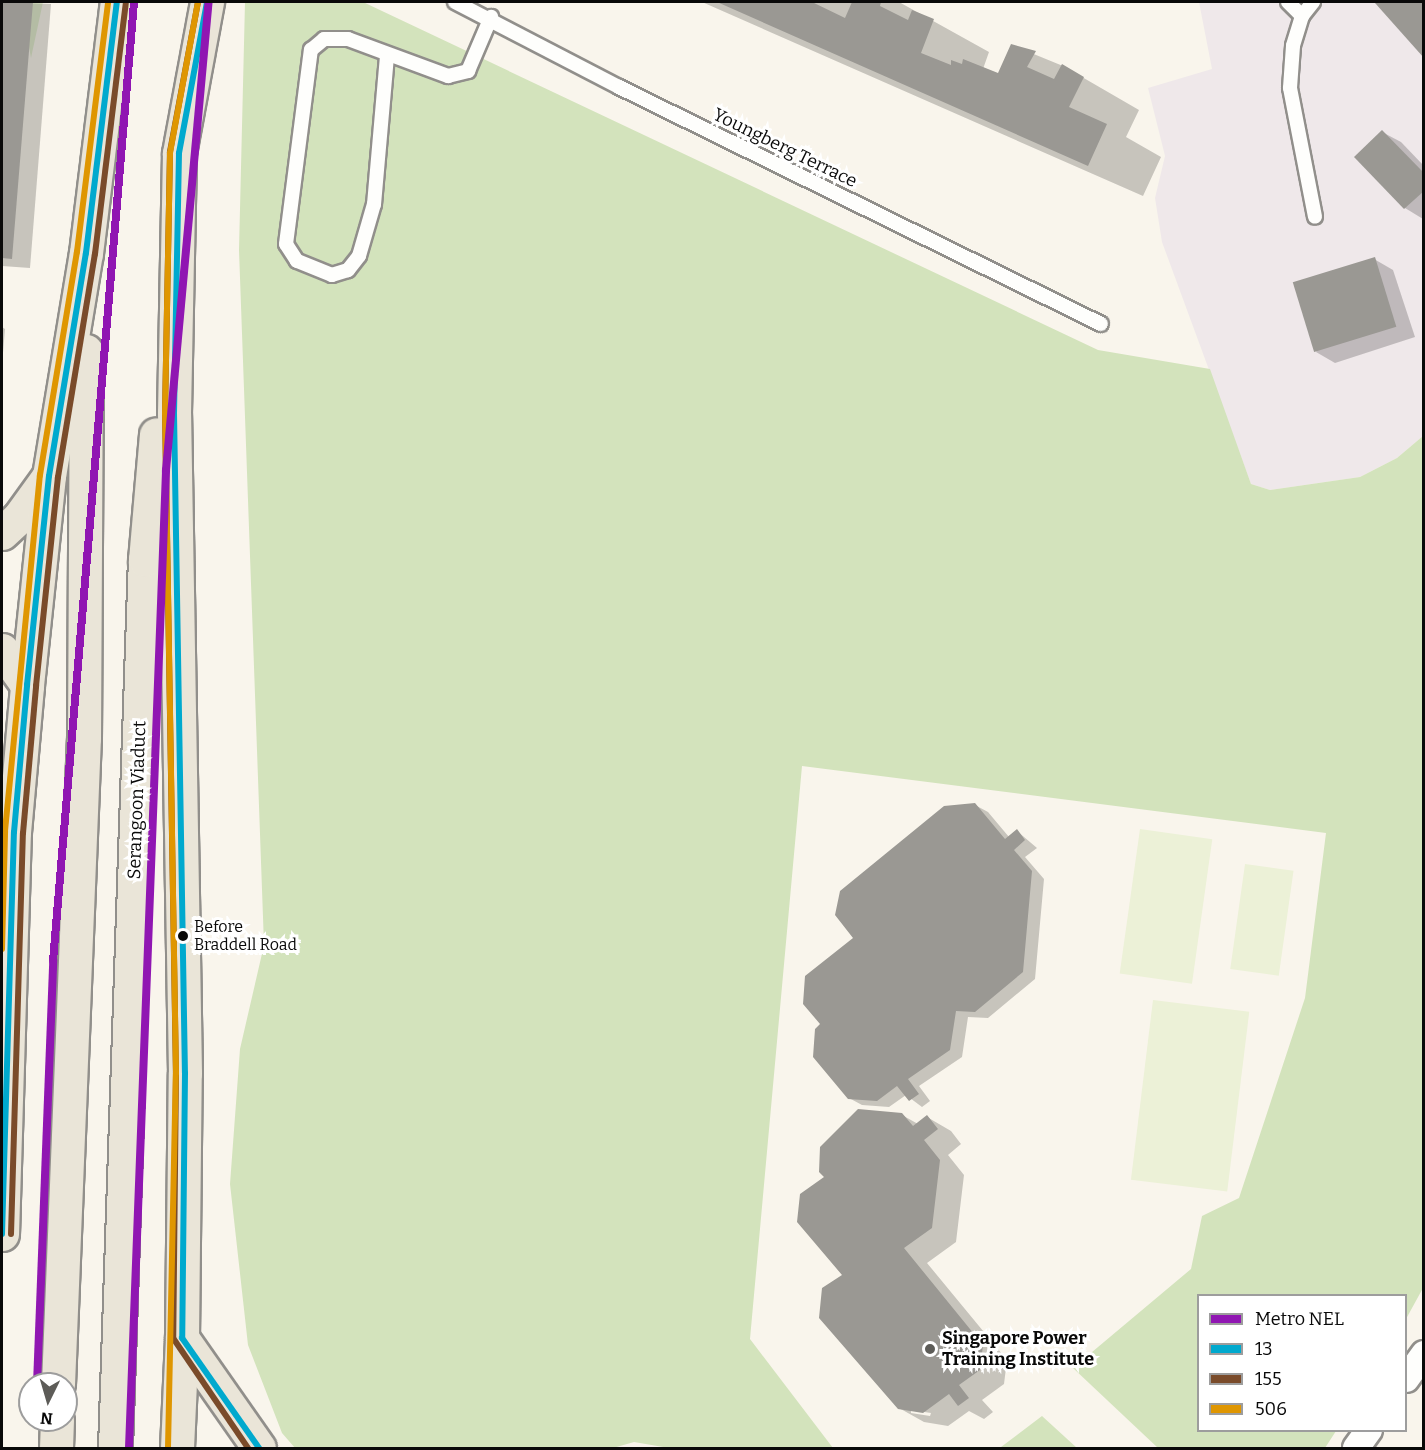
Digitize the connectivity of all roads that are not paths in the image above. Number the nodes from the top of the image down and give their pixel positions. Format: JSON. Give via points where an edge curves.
{"nodes":[{"id":1,"x":117,"y":2,"type":"edge"},
{"id":2,"x":207,"y":2,"type":"edge"},
{"id":3,"x":455,"y":2,"type":"edge"},
{"id":4,"x":1288,"y":2,"type":"edge"},
{"id":5,"x":1313,"y":2,"type":"edge"},
{"id":6,"x":1302,"y":16,"type":"junction"},
{"id":7,"x":491,"y":18,"type":"junction"},
{"id":8,"x":387,"y":56,"type":"junction"},
{"id":9,"x":179,"y":153,"type":"junction"},
{"id":10,"x":1315,"y":217,"type":"dead end"},
{"id":11,"x":86,"y":253,"type":"junction"},
{"id":12,"x":1101,"y":324,"type":"dead end"},
{"id":13,"x":49,"y":476,"type":"junction"},
{"id":14,"x":2,"y":533,"type":"edge"},
{"id":15,"x":2,"y":650,"type":"edge"},
{"id":16,"x":27,"y":685,"type":"junction"},
{"id":17,"x":2,"y":1234,"type":"edge"},
{"id":18,"x":182,"y":1338,"type":"junction"},
{"id":19,"x":1424,"y":1354,"type":"edge"},
{"id":20,"x":58,"y":1372,"type":"edge"},
{"id":21,"x":1407,"y":1378,"type":"edge"},
{"id":22,"x":57,"y":1432,"type":"edge"},
{"id":23,"x":1368,"y":1432,"type":"edge"},
{"id":24,"x":56,"y":1449,"type":"edge"},
{"id":25,"x":115,"y":1449,"type":"edge"},
{"id":26,"x":177,"y":1449,"type":"edge"},
{"id":27,"x":259,"y":1449,"type":"edge"},
{"id":28,"x":1356,"y":1449,"type":"edge"}],
"edges":[{"from":1,"to":11,"type":"main road"},
{"from":2,"to":9,"type":"main road"},
{"from":3,"to":7,"type":"lane","name":"Youngberg Terrace"},
{"from":4,"to":6,"type":"lane"},
{"from":5,"to":6,"type":"lane"},
{"from":6,"to":10,"type":"lane","via":[[1293,46],[1290,88]]},
{"from":7,"to":8,"type":"lane","via":[[468,71],[448,76]]},
{"from":7,"to":12,"type":"lane","name":"Youngberg Terrace","via":[[619,87]]},
{"from":8,"to":8,"type":"lane","via":[[374,204],[359,256],[348,270],[332,275],[297,261],[286,244],[311,50],[324,39],[348,39]]},
{"from":9,"to":18,"type":"main road","via":[[174,413],[184,1073]]},
{"from":9,"to":25,"type":"main road","name":"Serangoon Viaduct","via":[[145,560]]},
{"from":11,"to":13,"type":"main road"},
{"from":11,"to":20,"type":"main road","via":[[84,738]]},
{"from":13,"to":14,"type":"main road","via":[[20,516]]},
{"from":13,"to":16,"type":"main road"},
{"from":15,"to":16,"type":"main road"},
{"from":16,"to":17,"type":"main road","via":[[14,832]]},
{"from":18,"to":26,"type":"main road"},
{"from":18,"to":27,"type":"main road"},
{"from":19,"to":21,"type":"street"},
{"from":22,"to":24,"type":"main road"},
{"from":23,"to":28,"type":"street"}]}
